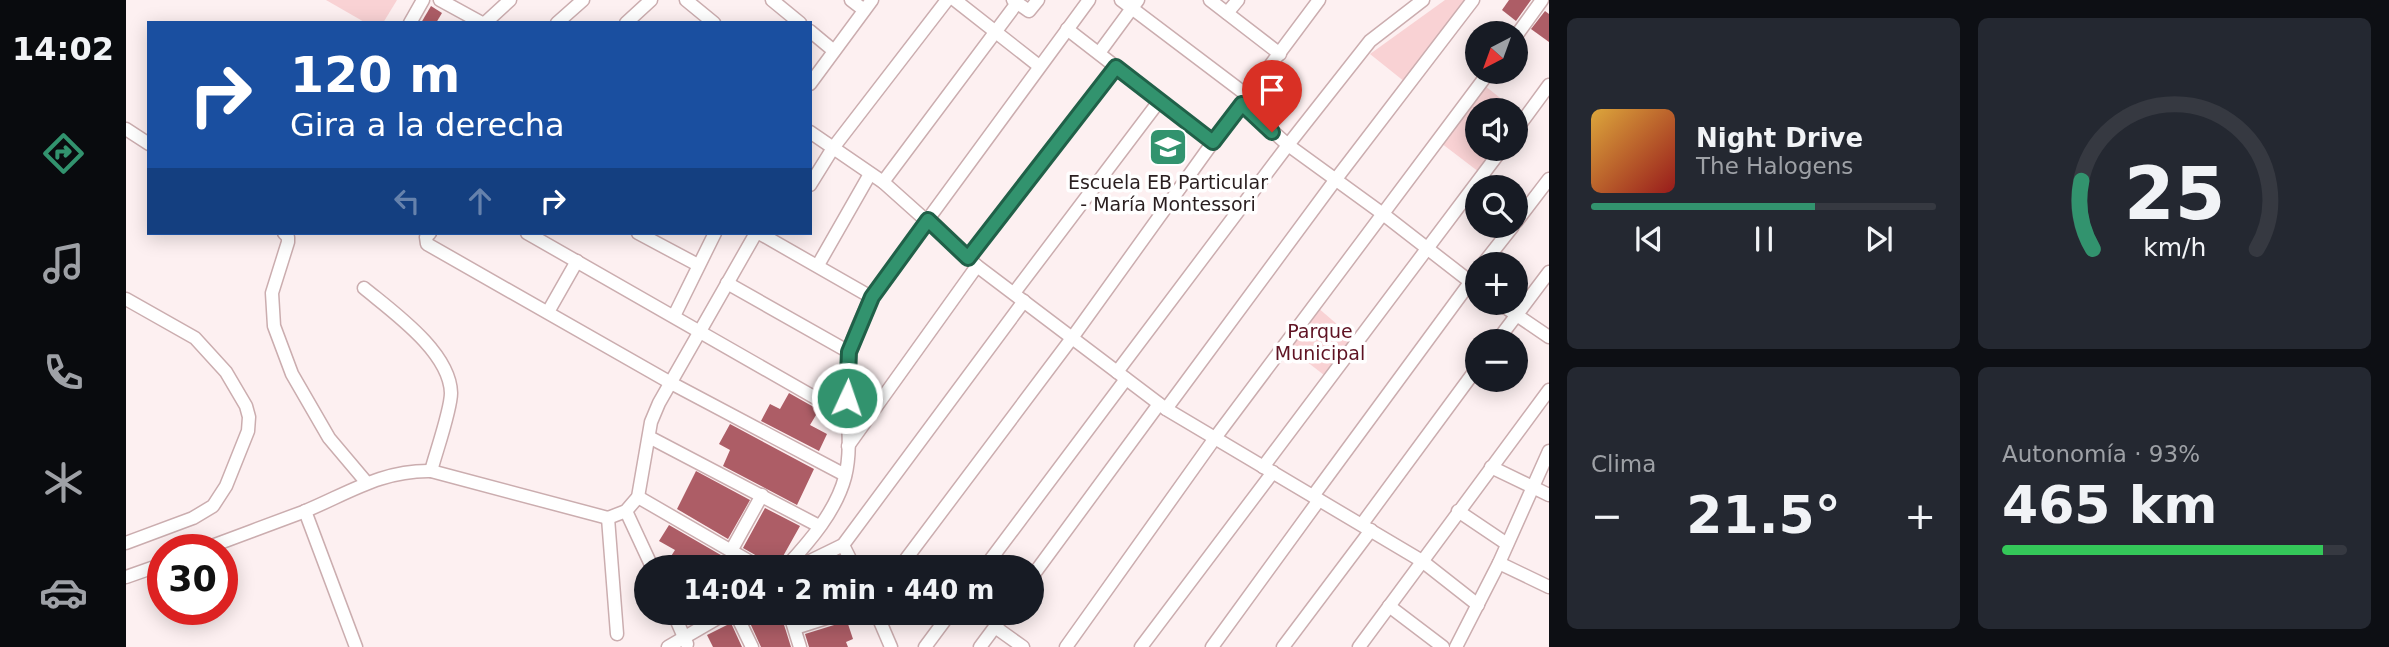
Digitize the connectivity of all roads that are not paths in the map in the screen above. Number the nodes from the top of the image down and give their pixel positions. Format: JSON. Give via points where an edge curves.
{"nodes":[{"id":1,"x":423,"y":0,"type":"edge"},
{"id":2,"x":440,"y":0,"type":"edge"},
{"id":3,"x":510,"y":0,"type":"edge"},
{"id":4,"x":583,"y":0,"type":"edge"},
{"id":5,"x":651,"y":0,"type":"edge"},
{"id":6,"x":686,"y":0,"type":"edge"},
{"id":7,"x":772,"y":0,"type":"edge"},
{"id":8,"x":851,"y":0,"type":"edge"},
{"id":9,"x":947,"y":0,"type":"edge"},
{"id":10,"x":955,"y":0,"type":"edge"},
{"id":11,"x":1038,"y":0,"type":"edge"},
{"id":12,"x":1089,"y":0,"type":"edge"},
{"id":13,"x":1210,"y":0,"type":"edge"},
{"id":14,"x":1238,"y":0,"type":"edge"},
{"id":15,"x":1320,"y":0,"type":"edge"},
{"id":16,"x":1423,"y":0,"type":"edge"},
{"id":17,"x":1473,"y":0,"type":"edge"},
{"id":18,"x":1542,"y":0,"type":"edge"},
{"id":19,"x":1015,"y":1,"type":"edge"},
{"id":20,"x":1130,"y":3,"type":"edge"},
{"id":21,"x":868,"y":5,"type":"edge"},
{"id":22,"x":1227,"y":13,"type":"junction"},
{"id":23,"x":411,"y":21,"type":"edge"},
{"id":24,"x":479,"y":21,"type":"edge"},
{"id":25,"x":485,"y":21,"type":"edge"},
{"id":26,"x":559,"y":21,"type":"edge"},
{"id":27,"x":631,"y":21,"type":"edge"},
{"id":28,"x":712,"y":21,"type":"edge"},
{"id":29,"x":798,"y":21,"type":"edge"},
{"id":30,"x":1527,"y":21,"type":"edge"},
{"id":31,"x":1067,"y":29,"type":"junction"},
{"id":32,"x":996,"y":32,"type":"junction"},
{"id":33,"x":812,"y":33,"type":"edge"},
{"id":34,"x":834,"y":51,"type":"junction"},
{"id":35,"x":1099,"y":53,"type":"junction"},
{"id":36,"x":1280,"y":54,"type":"junction"},
{"id":37,"x":1039,"y":66,"type":"junction"},
{"id":38,"x":1116,"y":67,"type":"junction"},
{"id":39,"x":812,"y":81,"type":"edge"},
{"id":40,"x":1480,"y":84,"type":"edge"},
{"id":41,"x":1549,"y":85,"type":"edge"},
{"id":42,"x":1160,"y":100,"type":"junction"},
{"id":43,"x":1245,"y":100,"type":"junction"},
{"id":44,"x":1528,"y":114,"type":"edge"},
{"id":45,"x":126,"y":129,"type":"edge"},
{"id":46,"x":812,"y":133,"type":"edge"},
{"id":47,"x":1213,"y":142,"type":"junction"},
{"id":48,"x":147,"y":143,"type":"edge"},
{"id":49,"x":1288,"y":145,"type":"junction"},
{"id":50,"x":833,"y":148,"type":"junction"},
{"id":51,"x":1493,"y":161,"type":"edge"},
{"id":52,"x":870,"y":174,"type":"junction"},
{"id":53,"x":1549,"y":179,"type":"edge"},
{"id":54,"x":1336,"y":180,"type":"junction"},
{"id":55,"x":812,"y":182,"type":"edge"},
{"id":56,"x":883,"y":182,"type":"junction"},
{"id":57,"x":1528,"y":206,"type":"edge"},
{"id":58,"x":1383,"y":214,"type":"junction"},
{"id":59,"x":928,"y":220,"type":"junction"},
{"id":60,"x":286,"y":235,"type":"edge"},
{"id":61,"x":428,"y":235,"type":"edge"},
{"id":62,"x":531,"y":235,"type":"edge"},
{"id":63,"x":714,"y":235,"type":"edge"},
{"id":64,"x":757,"y":235,"type":"edge"},
{"id":65,"x":779,"y":237,"type":"edge"},
{"id":66,"x":1503,"y":238,"type":"edge"},
{"id":67,"x":663,"y":239,"type":"edge"},
{"id":68,"x":1426,"y":249,"type":"junction"},
{"id":69,"x":1492,"y":252,"type":"edge"},
{"id":70,"x":577,"y":261,"type":"junction"},
{"id":71,"x":973,"y":262,"type":"junction"},
{"id":72,"x":698,"y":265,"type":"junction"},
{"id":73,"x":818,"y":265,"type":"junction"},
{"id":74,"x":1549,"y":272,"type":"edge"},
{"id":75,"x":1465,"y":274,"type":"edge"},
{"id":76,"x":727,"y":283,"type":"junction"},
{"id":77,"x":364,"y":288,"type":"dead end"},
{"id":78,"x":1465,"y":295,"type":"edge"},
{"id":79,"x":872,"y":297,"type":"junction"},
{"id":80,"x":1019,"y":297,"type":"junction"},
{"id":81,"x":126,"y":299,"type":"edge"},
{"id":82,"x":1528,"y":299,"type":"edge"},
{"id":83,"x":548,"y":312,"type":"junction"},
{"id":84,"x":1516,"y":315,"type":"joint"},
{"id":85,"x":674,"y":316,"type":"junction"},
{"id":86,"x":1506,"y":329,"type":"edge"},
{"id":87,"x":701,"y":331,"type":"junction"},
{"id":88,"x":1549,"y":337,"type":"edge"},
{"id":89,"x":1072,"y":338,"type":"junction"},
{"id":90,"x":849,"y":352,"type":"junction"},
{"id":91,"x":1121,"y":375,"type":"junction"},
{"id":92,"x":671,"y":383,"type":"junction"},
{"id":93,"x":1465,"y":385,"type":"edge"},
{"id":94,"x":1549,"y":390,"type":"edge"},
{"id":95,"x":1162,"y":407,"type":"junction"},
{"id":96,"x":847,"y":416,"type":"junction"},
{"id":97,"x":649,"y":437,"type":"junction"},
{"id":98,"x":1215,"y":438,"type":"junction"},
{"id":99,"x":848,"y":446,"type":"junction"},
{"id":100,"x":1549,"y":451,"type":"edge"},
{"id":101,"x":1491,"y":467,"type":"junction"},
{"id":102,"x":1268,"y":469,"type":"junction"},
{"id":103,"x":430,"y":471,"type":"junction"},
{"id":104,"x":845,"y":475,"type":"junction"},
{"id":105,"x":368,"y":483,"type":"junction"},
{"id":106,"x":1533,"y":487,"type":"junction"},
{"id":107,"x":762,"y":495,"type":"junction"},
{"id":108,"x":1549,"y":495,"type":"edge"},
{"id":109,"x":638,"y":498,"type":"junction"},
{"id":110,"x":1316,"y":498,"type":"junction"},
{"id":111,"x":305,"y":511,"type":"junction"},
{"id":112,"x":626,"y":511,"type":"junction"},
{"id":113,"x":1458,"y":511,"type":"junction"},
{"id":114,"x":608,"y":518,"type":"junction"},
{"id":115,"x":819,"y":526,"type":"junction"},
{"id":116,"x":1366,"y":527,"type":"junction"},
{"id":117,"x":238,"y":536,"type":"edge"},
{"id":118,"x":126,"y":542,"type":"edge"},
{"id":119,"x":1507,"y":544,"type":"junction"},
{"id":120,"x":843,"y":545,"type":"junction"},
{"id":121,"x":731,"y":551,"type":"junction"},
{"id":122,"x":646,"y":555,"type":"edge"},
{"id":123,"x":738,"y":555,"type":"edge"},
{"id":124,"x":796,"y":555,"type":"edge"},
{"id":125,"x":823,"y":555,"type":"edge"},
{"id":126,"x":848,"y":555,"type":"edge"},
{"id":127,"x":909,"y":555,"type":"edge"},
{"id":128,"x":994,"y":555,"type":"edge"},
{"id":129,"x":1044,"y":561,"type":"edge"},
{"id":130,"x":1422,"y":561,"type":"junction"},
{"id":131,"x":1499,"y":563,"type":"junction"},
{"id":132,"x":147,"y":570,"type":"edge"},
{"id":133,"x":126,"y":577,"type":"edge"},
{"id":134,"x":1549,"y":587,"type":"edge"},
{"id":135,"x":1478,"y":604,"type":"junction"},
{"id":136,"x":1389,"y":606,"type":"junction"},
{"id":137,"x":678,"y":625,"type":"edge"},
{"id":138,"x":710,"y":625,"type":"edge"},
{"id":139,"x":741,"y":625,"type":"edge"},
{"id":140,"x":794,"y":625,"type":"edge"},
{"id":141,"x":804,"y":625,"type":"edge"},
{"id":142,"x":882,"y":625,"type":"edge"},
{"id":143,"x":941,"y":625,"type":"edge"},
{"id":144,"x":995,"y":627,"type":"joint"},
{"id":145,"x":795,"y":628,"type":"junction"},
{"id":146,"x":617,"y":634,"type":"dead end"},
{"id":147,"x":686,"y":643,"type":"edge"},
{"id":148,"x":356,"y":647,"type":"edge"},
{"id":149,"x":668,"y":647,"type":"edge"},
{"id":150,"x":752,"y":647,"type":"edge"},
{"id":151,"x":800,"y":647,"type":"edge"},
{"id":152,"x":891,"y":647,"type":"edge"},
{"id":153,"x":925,"y":647,"type":"edge"},
{"id":154,"x":980,"y":647,"type":"edge"},
{"id":155,"x":1023,"y":647,"type":"edge"},
{"id":156,"x":1066,"y":647,"type":"edge"},
{"id":157,"x":1140,"y":647,"type":"edge"},
{"id":158,"x":1212,"y":647,"type":"edge"},
{"id":159,"x":1283,"y":647,"type":"edge"},
{"id":160,"x":1359,"y":647,"type":"edge"},
{"id":161,"x":1443,"y":647,"type":"edge"},
{"id":162,"x":1457,"y":647,"type":"edge"}],
"edges":[{"from":1,"to":23,"type":"street"},
{"from":2,"to":24,"type":"street"},
{"from":3,"to":25,"type":"street"},
{"from":4,"to":26,"type":"street"},
{"from":5,"to":27,"type":"street"},
{"from":6,"to":28,"type":"street"},
{"from":7,"to":29,"type":"street"},
{"from":8,"to":21,"type":"street"},
{"from":9,"to":50,"type":"street"},
{"from":10,"to":32,"type":"street"},
{"from":11,"to":19,"type":"street","via":[[1029,11]]},
{"from":12,"to":31,"type":"street"},
{"from":13,"to":22,"type":"street"},
{"from":14,"to":22,"type":"street"},
{"from":15,"to":36,"type":"street"},
{"from":16,"to":49,"type":"street","via":[[1370,41]]},
{"from":17,"to":54,"type":"street"},
{"from":18,"to":30,"type":"street"},
{"from":19,"to":32,"type":"street"},
{"from":20,"to":35,"type":"street"},
{"from":20,"to":43,"type":"street"},
{"from":21,"to":34,"type":"street"},
{"from":22,"to":36,"type":"street"},
{"from":31,"to":35,"type":"street"},
{"from":31,"to":37,"type":"street"},
{"from":32,"to":37,"type":"street"},
{"from":32,"to":56,"type":"street"},
{"from":33,"to":34,"type":"street"},
{"from":34,"to":39,"type":"street"},
{"from":35,"to":38,"type":"street"},
{"from":36,"to":43,"type":"street"},
{"from":37,"to":59,"type":"street"},
{"from":38,"to":42,"type":"street"},
{"from":38,"to":71,"type":"street"},
{"from":40,"to":58,"type":"street"},
{"from":41,"to":44,"type":"street"},
{"from":42,"to":47,"type":"street"},
{"from":42,"to":80,"type":"street"},
{"from":43,"to":47,"type":"street"},
{"from":43,"to":49,"type":"street"},
{"from":45,"to":48,"type":"street"},
{"from":46,"to":50,"type":"street"},
{"from":47,"to":89,"type":"street"},
{"from":49,"to":54,"type":"street"},
{"from":49,"to":91,"type":"street"},
{"from":50,"to":52,"type":"street"},
{"from":50,"to":55,"type":"street"},
{"from":51,"to":68,"type":"street"},
{"from":52,"to":56,"type":"street"},
{"from":52,"to":73,"type":"street"},
{"from":53,"to":57,"type":"street"},
{"from":54,"to":58,"type":"street"},
{"from":54,"to":95,"type":"street"},
{"from":56,"to":59,"type":"street"},
{"from":58,"to":68,"type":"street"},
{"from":58,"to":98,"type":"street"},
{"from":59,"to":71,"type":"street"},
{"from":59,"to":79,"type":"street"},
{"from":60,"to":105,"type":"street","via":[[288,242],[272,293],[274,326],[292,374],[317,417]]},
{"from":61,"to":83,"type":"street","via":[[427,244]]},
{"from":62,"to":70,"type":"street"},
{"from":63,"to":72,"type":"street"},
{"from":64,"to":76,"type":"street"},
{"from":65,"to":73,"type":"street"},
{"from":66,"to":69,"type":"street"},
{"from":67,"to":72,"type":"street"},
{"from":68,"to":75,"type":"street"},
{"from":68,"to":102,"type":"street"},
{"from":70,"to":83,"type":"street"},
{"from":70,"to":85,"type":"street"},
{"from":71,"to":80,"type":"street"},
{"from":71,"to":99,"type":"street"},
{"from":72,"to":85,"type":"street"},
{"from":73,"to":79,"type":"street"},
{"from":74,"to":82,"type":"street"},
{"from":76,"to":87,"type":"street"},
{"from":76,"to":90,"type":"street"},
{"from":77,"to":103,"type":"street","via":[[433,350],[449,375],[451,395]]},
{"from":78,"to":110,"type":"street"},
{"from":79,"to":90,"type":"street"},
{"from":80,"to":89,"type":"street"},
{"from":80,"to":120,"type":"street"},
{"from":81,"to":118,"type":"street","via":[[195,338],[226,372],[249,417],[226,486],[213,506]]},
{"from":83,"to":92,"type":"street"},
{"from":84,"to":86,"type":"street"},
{"from":84,"to":88,"type":"street"},
{"from":85,"to":87,"type":"street"},
{"from":87,"to":92,"type":"street"},
{"from":87,"to":96,"type":"street"},
{"from":89,"to":91,"type":"street"},
{"from":89,"to":127,"type":"street"},
{"from":90,"to":96,"type":"street"},
{"from":91,"to":95,"type":"street"},
{"from":91,"to":128,"type":"street"},
{"from":92,"to":97,"type":"street","via":[[651,422]]},
{"from":92,"to":104,"type":"street"},
{"from":93,"to":116,"type":"street"},
{"from":94,"to":101,"type":"street"},
{"from":95,"to":98,"type":"street"},
{"from":95,"to":129,"type":"street"},
{"from":96,"to":99,"type":"street"},
{"from":97,"to":107,"type":"street"},
{"from":97,"to":109,"type":"street"},
{"from":98,"to":102,"type":"street"},
{"from":98,"to":156,"type":"street"},
{"from":99,"to":104,"type":"street"},
{"from":100,"to":106,"type":"street"},
{"from":101,"to":106,"type":"street"},
{"from":101,"to":113,"type":"street"},
{"from":102,"to":110,"type":"street"},
{"from":102,"to":157,"type":"street"},
{"from":103,"to":105,"type":"street","via":[[409,470]]},
{"from":103,"to":114,"type":"street"},
{"from":104,"to":115,"type":"street","via":[[835,503]]},
{"from":105,"to":111,"type":"street"},
{"from":106,"to":108,"type":"street"},
{"from":106,"to":119,"type":"street"},
{"from":107,"to":115,"type":"street"},
{"from":107,"to":121,"type":"street"},
{"from":109,"to":112,"type":"street"},
{"from":109,"to":121,"type":"street"},
{"from":110,"to":116,"type":"street"},
{"from":110,"to":158,"type":"street"},
{"from":111,"to":117,"type":"street"},
{"from":111,"to":148,"type":"street"},
{"from":112,"to":114,"type":"street"},
{"from":112,"to":122,"type":"street"},
{"from":113,"to":119,"type":"street"},
{"from":113,"to":130,"type":"street"},
{"from":114,"to":146,"type":"street"},
{"from":115,"to":124,"type":"street"},
{"from":116,"to":130,"type":"street"},
{"from":116,"to":159,"type":"street"},
{"from":119,"to":131,"type":"street"},
{"from":120,"to":125,"type":"street"},
{"from":120,"to":126,"type":"street"},
{"from":121,"to":123,"type":"street"},
{"from":130,"to":135,"type":"street"},
{"from":130,"to":136,"type":"street"},
{"from":131,"to":134,"type":"street"},
{"from":131,"to":135,"type":"street"},
{"from":132,"to":133,"type":"street"},
{"from":135,"to":162,"type":"street"},
{"from":136,"to":160,"type":"street"},
{"from":136,"to":161,"type":"street"},
{"from":137,"to":147,"type":"street"},
{"from":138,"to":147,"type":"street"},
{"from":139,"to":150,"type":"street"},
{"from":140,"to":145,"type":"street"},
{"from":141,"to":145,"type":"street"},
{"from":142,"to":152,"type":"street"},
{"from":143,"to":153,"type":"street"},
{"from":144,"to":154,"type":"street"},
{"from":144,"to":155,"type":"street"},
{"from":145,"to":151,"type":"street"},
{"from":147,"to":149,"type":"street"}]}
